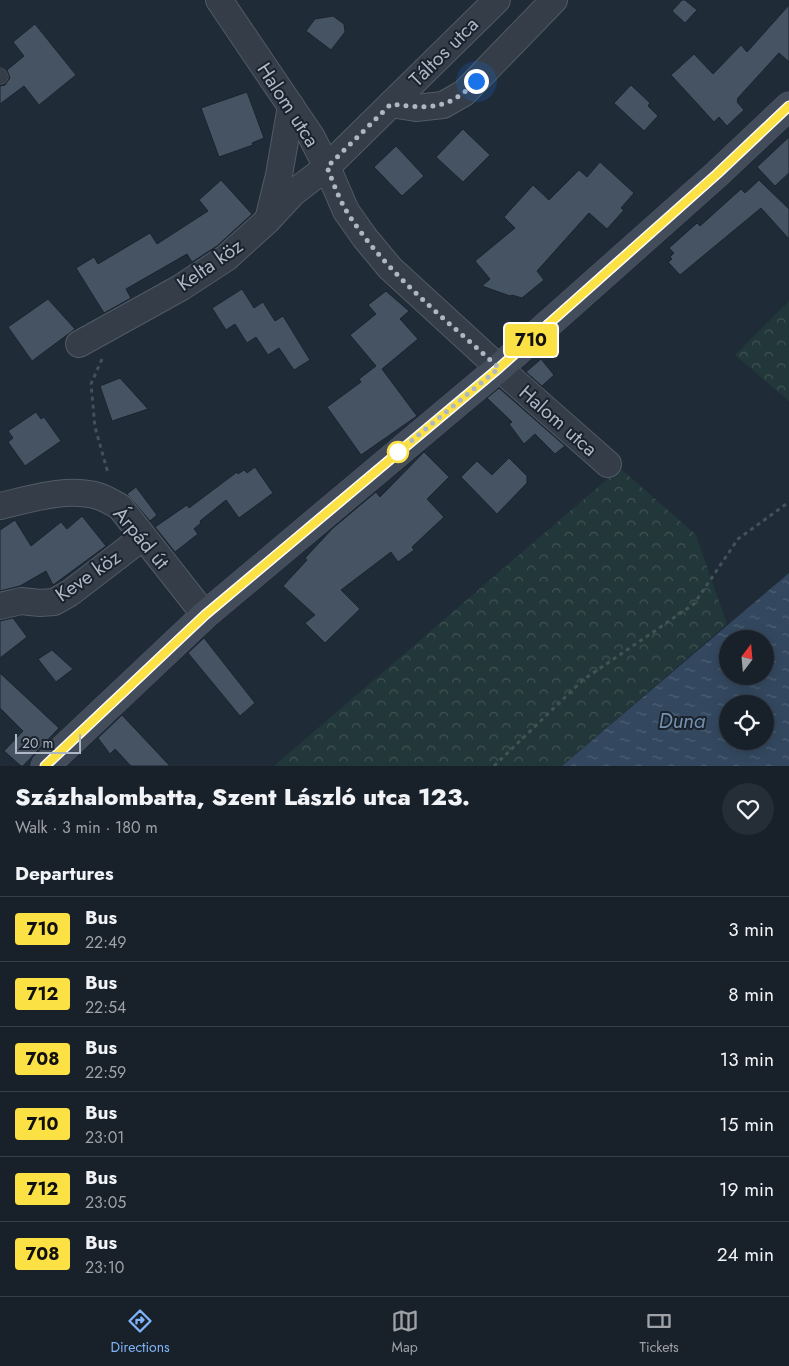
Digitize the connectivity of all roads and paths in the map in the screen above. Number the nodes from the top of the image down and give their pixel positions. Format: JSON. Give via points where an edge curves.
{"nodes":[{"id":1,"x":219,"y":0,"type":"edge"},
{"id":2,"x":496,"y":0,"type":"edge"},
{"id":3,"x":554,"y":0,"type":"edge"},
{"id":4,"x":391,"y":104,"type":"junction"},
{"id":5,"x":291,"y":106,"type":"junction"},
{"id":6,"x":789,"y":106,"type":"edge"},
{"id":7,"x":327,"y":167,"type":"junction"},
{"id":8,"x":268,"y":220,"type":"junction"},
{"id":9,"x":80,"y":344,"type":"dead end"},
{"id":10,"x":103,"y":355,"type":"dead end"},
{"id":11,"x":499,"y":368,"type":"junction"},
{"id":12,"x":608,"y":464,"type":"dead end"},
{"id":13,"x":789,"y":502,"type":"edge"},
{"id":14,"x":0,"y":506,"type":"edge"},
{"id":15,"x":120,"y":507,"type":"junction"},
{"id":16,"x":143,"y":537,"type":"junction"},
{"id":17,"x":0,"y":606,"type":"edge"},
{"id":18,"x":205,"y":615,"type":"junction"},
{"id":19,"x":45,"y":766,"type":"edge"},
{"id":20,"x":494,"y":766,"type":"edge"}],
"edges":[{"from":1,"to":5,"type":"street","name":"Halom utca"},
{"from":2,"to":4,"type":"street","name":"Táltos utca"},
{"from":3,"to":4,"type":"street","via":[[464,94],[443,105],[416,108]]},
{"from":4,"to":7,"type":"street","name":"Táltos utca"},
{"from":5,"to":7,"type":"street","name":"Halom utca"},
{"from":5,"to":8,"type":"street"},
{"from":6,"to":11,"type":"street"},
{"from":7,"to":8,"type":"street","name":"Kelta köz","via":[[293,193]]},
{"from":7,"to":11,"type":"street","name":"Halom utca","via":[[346,211],[390,268]]},
{"from":8,"to":9,"type":"street","name":"Kelta köz","via":[[226,258],[180,288]]},
{"from":10,"to":15,"type":"path","via":[[91,384],[93,410],[108,475]]},
{"from":11,"to":12,"type":"street","name":"Halom utca"},
{"from":11,"to":18,"type":"street"},
{"from":13,"to":20,"type":"path","via":[[738,539],[694,604],[583,680]]},
{"from":14,"to":15,"type":"street","name":"Árpád út","via":[[49,495],[80,493],[100,496]]},
{"from":15,"to":16,"type":"street","name":"Árpád út"},
{"from":16,"to":17,"type":"street","name":"Keve köz","via":[[54,602],[21,601]]},
{"from":16,"to":18,"type":"street","name":"Árpád út"},
{"from":18,"to":19,"type":"street"}]}
